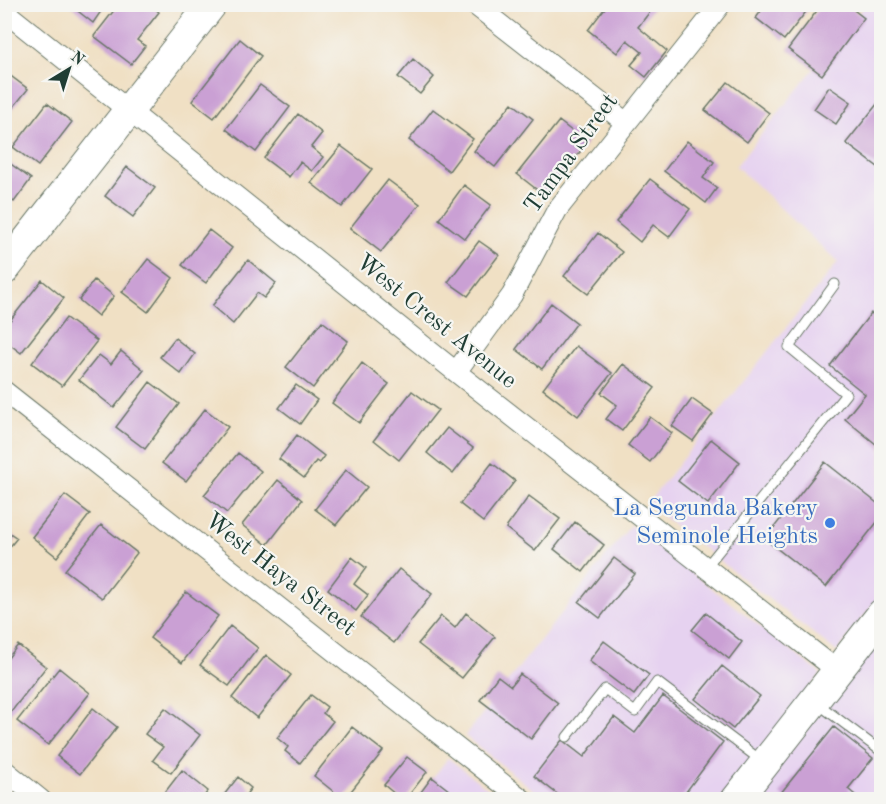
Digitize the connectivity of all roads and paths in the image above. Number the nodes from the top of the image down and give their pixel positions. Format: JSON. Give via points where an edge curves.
{"nodes":[{"id":1,"x":212,"y":4,"type":"edge"},
{"id":2,"x":474,"y":4,"type":"edge"},
{"id":3,"x":721,"y":4,"type":"edge"},
{"id":4,"x":4,"y":11,"type":"edge"},
{"id":5,"x":130,"y":110,"type":"junction"},
{"id":6,"x":625,"y":122,"type":"junction"},
{"id":7,"x":4,"y":270,"type":"edge"},
{"id":8,"x":836,"y":284,"type":"dead end"},
{"id":9,"x":456,"y":372,"type":"junction"},
{"id":10,"x":4,"y":391,"type":"edge"},
{"id":11,"x":706,"y":567,"type":"junction"},
{"id":12,"x":881,"y":615,"type":"edge"},
{"id":13,"x":838,"y":670,"type":"junction"},
{"id":14,"x":815,"y":701,"type":"junction"},
{"id":15,"x":567,"y":737,"type":"dead end"},
{"id":16,"x":882,"y":752,"type":"edge"},
{"id":17,"x":765,"y":763,"type":"junction"},
{"id":18,"x":4,"y":770,"type":"edge"},
{"id":19,"x":41,"y":800,"type":"edge"},
{"id":20,"x":523,"y":800,"type":"edge"},
{"id":21,"x":736,"y":800,"type":"edge"}],
"edges":[{"from":1,"to":5,"type":"main road"},
{"from":2,"to":6,"type":"street"},
{"from":3,"to":6,"type":"street","name":"Tampa Street"},
{"from":4,"to":5,"type":"street","name":"West Crest Avenue"},
{"from":5,"to":7,"type":"main road"},
{"from":5,"to":9,"type":"street","name":"West Crest Avenue"},
{"from":6,"to":9,"type":"street","name":"Tampa Street","via":[[557,210],[512,295]]},
{"from":8,"to":11,"type":"lane","via":[[789,347],[846,394]]},
{"from":9,"to":11,"type":"street","name":"West Crest Avenue"},
{"from":10,"to":20,"type":"street","name":"West Haya Street"},
{"from":11,"to":13,"type":"street","name":"West Crest Avenue"},
{"from":12,"to":13,"type":"main road"},
{"from":13,"to":14,"type":"main road"},
{"from":14,"to":16,"type":"lane"},
{"from":14,"to":17,"type":"main road"},
{"from":15,"to":17,"type":"lane","via":[[605,689],[635,712],[657,682]]},
{"from":17,"to":21,"type":"main road"},
{"from":18,"to":19,"type":"street"}]}
